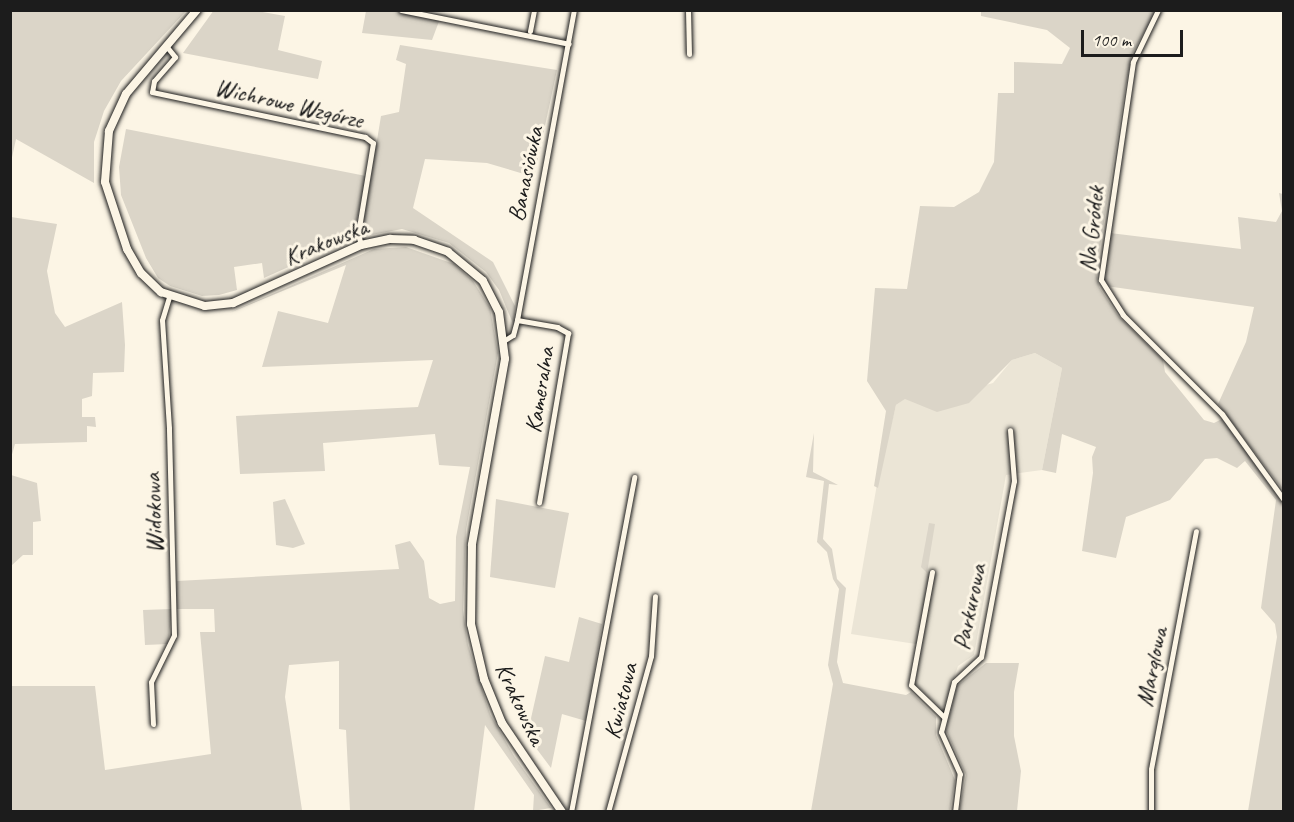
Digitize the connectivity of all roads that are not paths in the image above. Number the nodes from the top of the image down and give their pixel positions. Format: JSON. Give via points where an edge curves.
{"nodes":[{"id":1,"x":197,"y":10,"type":"edge"},
{"id":2,"x":402,"y":10,"type":"edge"},
{"id":3,"x":534,"y":10,"type":"edge"},
{"id":4,"x":574,"y":10,"type":"edge"},
{"id":5,"x":688,"y":10,"type":"edge"},
{"id":6,"x":1158,"y":10,"type":"edge"},
{"id":7,"x":530,"y":31,"type":"dead end"},
{"id":8,"x":569,"y":44,"type":"junction"},
{"id":9,"x":167,"y":47,"type":"junction"},
{"id":10,"x":689,"y":54,"type":"dead end"},
{"id":11,"x":361,"y":245,"type":"junction"},
{"id":12,"x":169,"y":297,"type":"junction"},
{"id":13,"x":518,"y":320,"type":"junction"},
{"id":14,"x":505,"y":340,"type":"junction"},
{"id":15,"x":1010,"y":430,"type":"dead end"},
{"id":16,"x":634,"y":477,"type":"dead end"},
{"id":17,"x":1284,"y":500,"type":"edge"},
{"id":18,"x":539,"y":504,"type":"dead end"},
{"id":19,"x":1196,"y":531,"type":"dead end"},
{"id":20,"x":932,"y":572,"type":"dead end"},
{"id":21,"x":655,"y":596,"type":"dead end"},
{"id":22,"x":945,"y":717,"type":"junction"},
{"id":23,"x":153,"y":724,"type":"dead end"},
{"id":24,"x":561,"y":811,"type":"edge"},
{"id":25,"x":571,"y":812,"type":"edge"},
{"id":26,"x":608,"y":812,"type":"edge"},
{"id":27,"x":955,"y":812,"type":"edge"},
{"id":28,"x":1151,"y":812,"type":"edge"}],
"edges":[{"from":1,"to":9,"type":"main road","name":"Krakowska"},
{"from":2,"to":8,"type":"street"},
{"from":3,"to":7,"type":"street"},
{"from":4,"to":8,"type":"street","name":"Banasiówka"},
{"from":5,"to":10,"type":"street"},
{"from":6,"to":17,"type":"street","name":"Na Gródek","via":[[1133,62],[1101,280],[1123,315],[1222,414]]},
{"from":8,"to":13,"type":"street","name":"Banasiówka"},
{"from":9,"to":11,"type":"street","name":"Wichrowe Wzgórze","via":[[175,57],[154,81],[152,92],[365,138],[373,143],[358,234]]},
{"from":9,"to":12,"type":"main road","name":"Krakowska","via":[[117,109],[106,140],[104,168],[114,216],[132,258],[146,279]]},
{"from":11,"to":12,"type":"main road","name":"Krakowska","via":[[232,303],[205,306]]},
{"from":11,"to":14,"type":"main road","name":"Krakowska","via":[[390,239],[414,240],[461,260],[490,293]]},
{"from":12,"to":23,"type":"street","name":"Widokowa","via":[[162,320],[170,428],[174,635],[151,682]]},
{"from":13,"to":14,"type":"street","name":"Banasiówka","via":[[513,335]]},
{"from":13,"to":18,"type":"street","name":"Kameralna","via":[[557,327],[568,333]]},
{"from":14,"to":24,"type":"main road","name":"Krakowska","via":[[472,545],[471,624],[484,679],[502,723]]},
{"from":15,"to":22,"type":"street","name":"Parkurowa","via":[[1014,482],[981,657],[956,679]]},
{"from":16,"to":25,"type":"street"},
{"from":19,"to":28,"type":"street","name":"Marglowa","via":[[1151,769]]},
{"from":20,"to":22,"type":"street","via":[[911,685]]},
{"from":21,"to":26,"type":"street","name":"Kwiatowa","via":[[651,656]]},
{"from":22,"to":27,"type":"street","name":"Parkurowa","via":[[942,736],[960,774]]}]}
